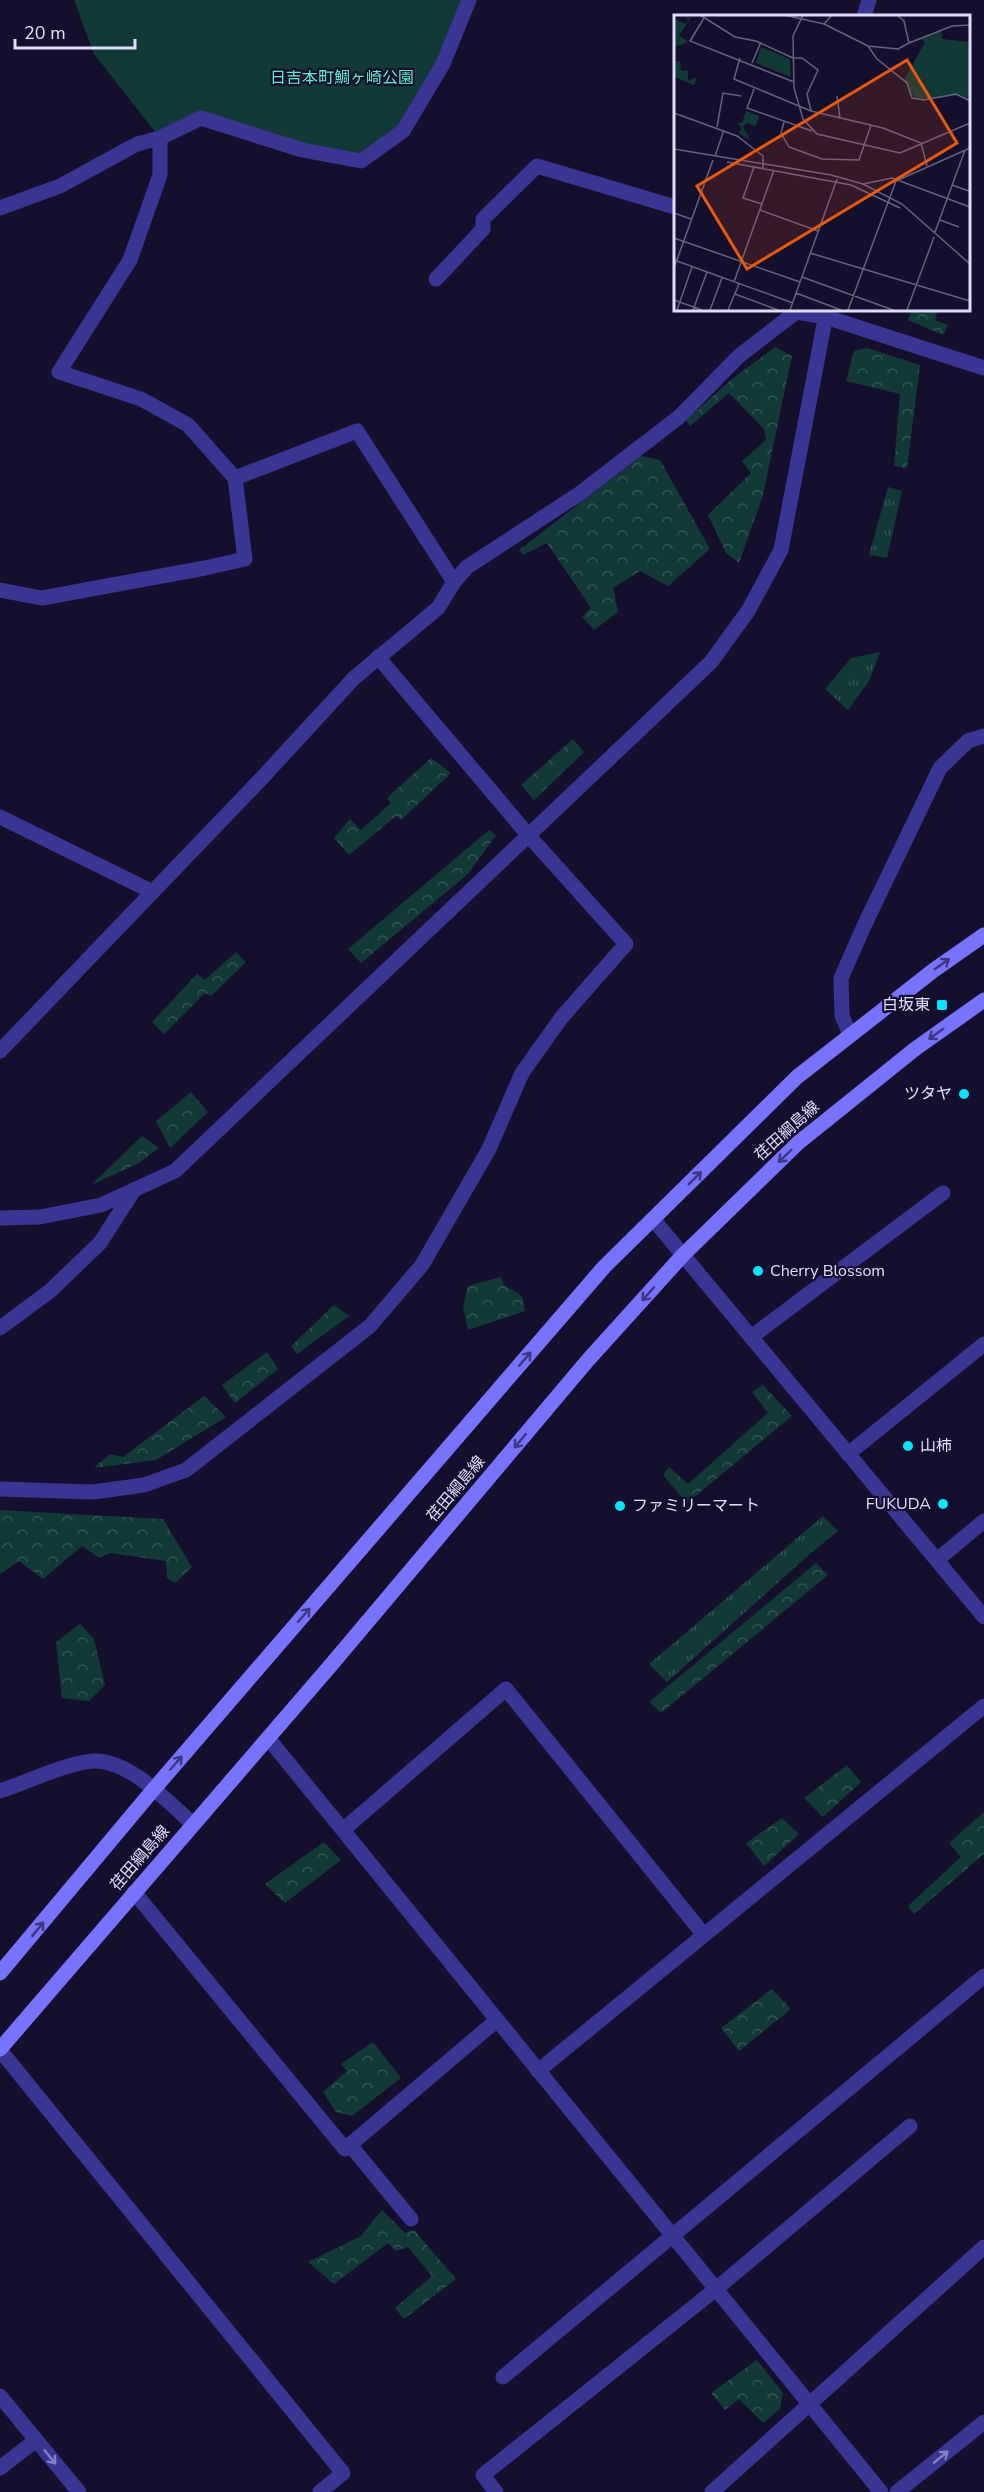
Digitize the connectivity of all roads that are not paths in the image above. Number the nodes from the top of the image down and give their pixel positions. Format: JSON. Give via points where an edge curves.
{"nodes":[{"id":1,"x":469,"y":0,"type":"edge"},
{"id":2,"x":869,"y":0,"type":"edge"},
{"id":3,"x":864,"y":15,"type":"edge"},
{"id":4,"x":160,"y":138,"type":"junction"},
{"id":5,"x":674,"y":207,"type":"edge"},
{"id":6,"x":0,"y":208,"type":"edge"},
{"id":7,"x":436,"y":279,"type":"dead end"},
{"id":8,"x":827,"y":313,"type":"edge"},
{"id":9,"x":984,"y":368,"type":"edge"},
{"id":10,"x":235,"y":478,"type":"junction"},
{"id":11,"x":454,"y":582,"type":"junction"},
{"id":12,"x":0,"y":590,"type":"edge"},
{"id":13,"x":378,"y":657,"type":"junction"},
{"id":14,"x":984,"y":736,"type":"edge"},
{"id":15,"x":0,"y":817,"type":"edge"},
{"id":16,"x":529,"y":836,"type":"junction"},
{"id":17,"x":153,"y":892,"type":"junction"},
{"id":18,"x":984,"y":935,"type":"edge"},
{"id":19,"x":984,"y":1000,"type":"edge"},
{"id":20,"x":850,"y":1034,"type":"junction"},
{"id":21,"x":0,"y":1052,"type":"edge"},
{"id":22,"x":134,"y":1190,"type":"junction"},
{"id":23,"x":943,"y":1193,"type":"dead end"},
{"id":24,"x":0,"y":1218,"type":"edge"},
{"id":25,"x":653,"y":1219,"type":"junction"},
{"id":26,"x":683,"y":1255,"type":"junction"},
{"id":27,"x":0,"y":1328,"type":"edge"},
{"id":28,"x":751,"y":1337,"type":"junction"},
{"id":29,"x":984,"y":1344,"type":"edge"},
{"id":30,"x":848,"y":1454,"type":"junction"},
{"id":31,"x":0,"y":1489,"type":"edge"},
{"id":32,"x":984,"y":1521,"type":"edge"},
{"id":33,"x":937,"y":1560,"type":"junction"},
{"id":34,"x":984,"y":1617,"type":"edge"},
{"id":35,"x":984,"y":1706,"type":"edge"},
{"id":36,"x":268,"y":1738,"type":"junction"},
{"id":37,"x":153,"y":1790,"type":"junction"},
{"id":38,"x":0,"y":1791,"type":"edge"},
{"id":39,"x":193,"y":1824,"type":"junction"},
{"id":40,"x":343,"y":1830,"type":"junction"},
{"id":41,"x":134,"y":1892,"type":"junction"},
{"id":42,"x":704,"y":1935,"type":"junction"},
{"id":43,"x":0,"y":1973,"type":"edge"},
{"id":44,"x":984,"y":1976,"type":"edge"},
{"id":45,"x":497,"y":2020,"type":"junction"},
{"id":46,"x":0,"y":2049,"type":"edge"},
{"id":47,"x":538,"y":2071,"type":"junction"},
{"id":48,"x":910,"y":2126,"type":"dead end"},
{"id":49,"x":350,"y":2145,"type":"junction"},
{"id":50,"x":411,"y":2219,"type":"dead end"},
{"id":51,"x":672,"y":2235,"type":"junction"},
{"id":52,"x":984,"y":2247,"type":"edge"},
{"id":53,"x":716,"y":2289,"type":"junction"},
{"id":54,"x":503,"y":2378,"type":"dead end"},
{"id":55,"x":0,"y":2396,"type":"edge"},
{"id":56,"x":809,"y":2403,"type":"junction"},
{"id":57,"x":984,"y":2422,"type":"edge"},
{"id":58,"x":36,"y":2440,"type":"junction"},
{"id":59,"x":0,"y":2468,"type":"edge"},
{"id":60,"x":79,"y":2492,"type":"edge"},
{"id":61,"x":320,"y":2492,"type":"edge"},
{"id":62,"x":496,"y":2492,"type":"edge"},
{"id":63,"x":712,"y":2492,"type":"edge"},
{"id":64,"x":881,"y":2492,"type":"edge"},
{"id":65,"x":897,"y":2492,"type":"edge"}],
"edges":[{"from":1,"to":4,"type":"street","via":[[443,64],[403,131],[361,161],[302,150],[201,118]]},
{"from":2,"to":3,"type":"street"},
{"from":4,"to":6,"type":"street","via":[[137,144],[60,186]]},
{"from":4,"to":10,"type":"street","via":[[160,175],[130,260],[59,372],[141,399],[188,425]]},
{"from":5,"to":7,"type":"street","via":[[537,166],[483,219],[483,230]]},
{"from":8,"to":9,"type":"street"},
{"from":8,"to":11,"type":"street","via":[[796,312],[739,356],[679,417],[579,494],[467,567]]},
{"from":8,"to":16,"type":"street","via":[[781,550],[748,612],[711,662]]},
{"from":10,"to":11,"type":"street","via":[[357,431]]},
{"from":10,"to":12,"type":"street","via":[[245,559],[42,598]]},
{"from":11,"to":13,"type":"street","via":[[438,608]]},
{"from":13,"to":16,"type":"street"},
{"from":13,"to":17,"type":"street"},
{"from":14,"to":20,"type":"street","via":[[968,741],[940,768],[864,926],[842,978],[842,1016]]},
{"from":15,"to":17,"type":"street"},
{"from":16,"to":22,"type":"street","via":[[175,1172]]},
{"from":16,"to":31,"type":"street","via":[[626,944],[562,1017],[522,1073],[489,1149],[422,1265],[370,1326],[186,1470],[144,1485],[93,1492]]},
{"from":17,"to":21,"type":"street"},
{"from":20,"to":18,"type":"main road","name":"荏田綱島線","one_way":true},
{"from":19,"to":26,"type":"main road","name":"荏田綱島線","one_way":true,"via":[[915,1049],[798,1143]]},
{"from":25,"to":20,"type":"main road","name":"荏田綱島線","one_way":true,"via":[[797,1077]]},
{"from":22,"to":24,"type":"street","via":[[101,1205],[40,1217]]},
{"from":22,"to":27,"type":"street","via":[[100,1243],[50,1291]]},
{"from":23,"to":28,"type":"street"},
{"from":25,"to":26,"type":"street"},
{"from":37,"to":25,"type":"main road","name":"荏田綱島線","one_way":true,"via":[[604,1267]]},
{"from":26,"to":28,"type":"street"},
{"from":26,"to":36,"type":"main road","name":"荏田綱島線","one_way":true,"via":[[588,1360]]},
{"from":28,"to":30,"type":"street"},
{"from":29,"to":30,"type":"street"},
{"from":30,"to":33,"type":"street"},
{"from":32,"to":33,"type":"street"},
{"from":33,"to":34,"type":"street"},
{"from":35,"to":42,"type":"street"},
{"from":36,"to":39,"type":"main road","name":"荏田綱島線"},
{"from":36,"to":40,"type":"street"},
{"from":37,"to":38,"type":"street","via":[[132,1773],[95,1761]]},
{"from":37,"to":39,"type":"street"},
{"from":43,"to":37,"type":"main road","name":"荏田綱島線","one_way":true},
{"from":39,"to":41,"type":"main road","name":"荏田綱島線"},
{"from":40,"to":42,"type":"street","via":[[506,1689]]},
{"from":40,"to":45,"type":"street"},
{"from":41,"to":46,"type":"main road","name":"荏田綱島線"},
{"from":41,"to":49,"type":"street","via":[[345,2149]]},
{"from":42,"to":47,"type":"street"},
{"from":44,"to":51,"type":"street"},
{"from":45,"to":47,"type":"street"},
{"from":45,"to":49,"type":"street"},
{"from":46,"to":61,"type":"street","via":[[343,2473]]},
{"from":47,"to":51,"type":"street"},
{"from":48,"to":53,"type":"street"},
{"from":49,"to":50,"type":"street"},
{"from":51,"to":53,"type":"street"},
{"from":51,"to":54,"type":"street"},
{"from":52,"to":56,"type":"street"},
{"from":53,"to":56,"type":"street"},
{"from":53,"to":62,"type":"street","via":[[483,2475]]},
{"from":55,"to":58,"type":"street"},
{"from":56,"to":63,"type":"street"},
{"from":56,"to":64,"type":"street"},
{"from":65,"to":57,"type":"street","one_way":true},
{"from":58,"to":59,"type":"street"},
{"from":58,"to":60,"type":"street","one_way":true}]}
